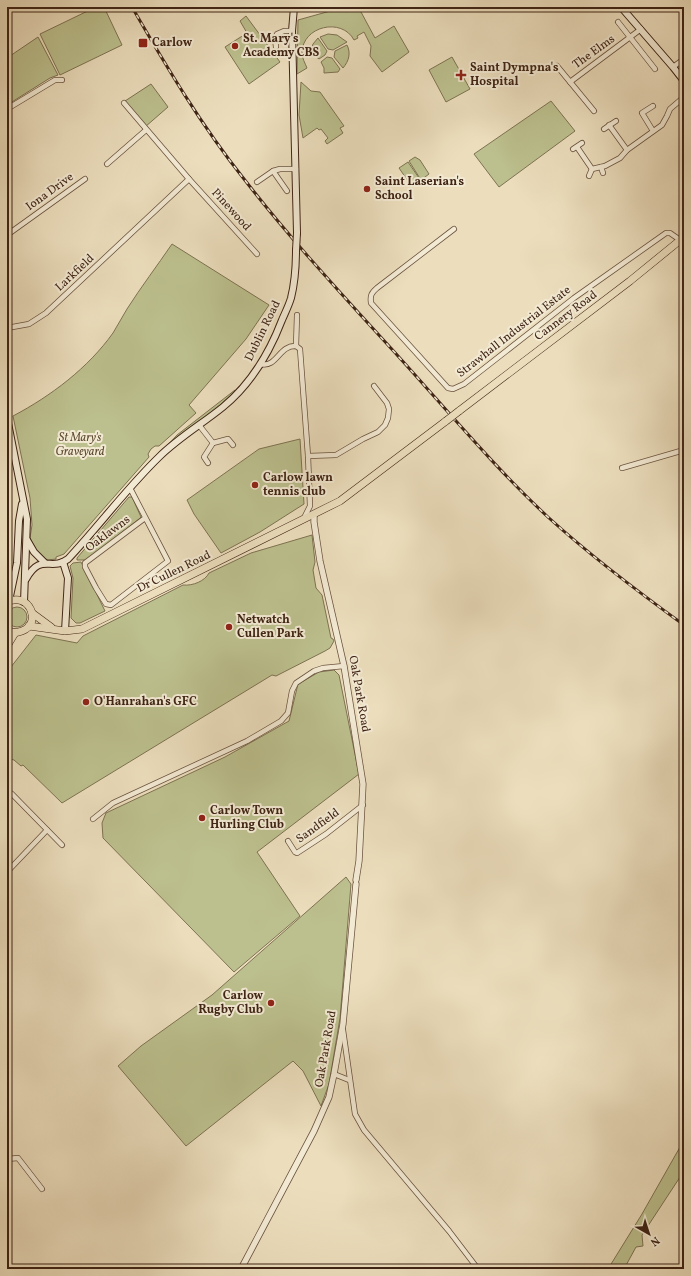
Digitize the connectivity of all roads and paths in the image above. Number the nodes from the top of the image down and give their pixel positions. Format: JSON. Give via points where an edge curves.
{"nodes":[{"id":1,"x":294,"y":7,"type":"edge"},
{"id":2,"x":621,"y":7,"type":"edge"},
{"id":3,"x":618,"y":22,"type":"dead end"},
{"id":4,"x":641,"y":29,"type":"junction"},
{"id":5,"x":292,"y":31,"type":"junction"},
{"id":6,"x":630,"y":38,"type":"junction"},
{"id":7,"x":276,"y":46,"type":"dead end"},
{"id":8,"x":684,"y":59,"type":"edge"},
{"id":9,"x":557,"y":66,"type":"dead end"},
{"id":10,"x":674,"y":67,"type":"junction"},
{"id":11,"x":655,"y":69,"type":"dead end"},
{"id":12,"x":62,"y":80,"type":"dead end"},
{"id":13,"x":684,"y":81,"type":"edge"},
{"id":14,"x":570,"y":82,"type":"junction"},
{"id":15,"x":684,"y":97,"type":"edge"},
{"id":16,"x":124,"y":103,"type":"dead end"},
{"id":17,"x":653,"y":106,"type":"dead end"},
{"id":18,"x":7,"y":109,"type":"edge"},
{"id":19,"x":594,"y":111,"type":"dead end"},
{"id":20,"x":616,"y":121,"type":"dead end"},
{"id":21,"x":610,"y":125,"type":"junction"},
{"id":22,"x":604,"y":129,"type":"dead end"},
{"id":23,"x":146,"y":130,"type":"junction"},
{"id":24,"x":654,"y":131,"type":"junction"},
{"id":25,"x":582,"y":144,"type":"dead end"},
{"id":26,"x":627,"y":150,"type":"junction"},
{"id":27,"x":107,"y":164,"type":"dead end"},
{"id":28,"x":601,"y":167,"type":"junction"},
{"id":29,"x":296,"y":169,"type":"junction"},
{"id":30,"x":592,"y":169,"type":"junction"},
{"id":31,"x":273,"y":171,"type":"junction"},
{"id":32,"x":603,"y":173,"type":"dead end"},
{"id":33,"x":588,"y":176,"type":"dead end"},
{"id":34,"x":85,"y":179,"type":"dead end"},
{"id":35,"x":190,"y":179,"type":"junction"},
{"id":36,"x":257,"y":182,"type":"dead end"},
{"id":37,"x":287,"y":191,"type":"dead end"},
{"id":38,"x":454,"y":229,"type":"dead end"},
{"id":39,"x":7,"y":235,"type":"edge"},
{"id":40,"x":682,"y":239,"type":"edge"},
{"id":41,"x":257,"y":254,"type":"dead end"},
{"id":42,"x":297,"y":315,"type":"dead end"},
{"id":43,"x":7,"y":328,"type":"edge"},
{"id":44,"x":296,"y":346,"type":"junction"},
{"id":45,"x":261,"y":364,"type":"junction"},
{"id":46,"x":374,"y":386,"type":"dead end"},
{"id":47,"x":7,"y":418,"type":"edge"},
{"id":48,"x":199,"y":425,"type":"junction"},
{"id":49,"x":213,"y":443,"type":"junction"},
{"id":50,"x":234,"y":445,"type":"dead end"},
{"id":51,"x":684,"y":450,"type":"edge"},
{"id":52,"x":308,"y":456,"type":"junction"},
{"id":53,"x":208,"y":463,"type":"dead end"},
{"id":54,"x":622,"y":468,"type":"dead end"},
{"id":55,"x":130,"y":488,"type":"junction"},
{"id":56,"x":22,"y":501,"type":"junction"},
{"id":57,"x":310,"y":506,"type":"junction"},
{"id":58,"x":317,"y":514,"type":"junction"},
{"id":59,"x":145,"y":518,"type":"junction"},
{"id":60,"x":303,"y":519,"type":"junction"},
{"id":61,"x":27,"y":540,"type":"junction"},
{"id":62,"x":44,"y":562,"type":"junction"},
{"id":63,"x":63,"y":562,"type":"junction"},
{"id":64,"x":17,"y":563,"type":"junction"},
{"id":65,"x":26,"y":563,"type":"junction"},
{"id":66,"x":26,"y":579,"type":"junction"},
{"id":67,"x":8,"y":601,"type":"edge"},
{"id":68,"x":24,"y":602,"type":"junction"},
{"id":69,"x":32,"y":613,"type":"junction"},
{"id":70,"x":29,"y":626,"type":"junction"},
{"id":71,"x":52,"y":628,"type":"junction"},
{"id":72,"x":7,"y":630,"type":"edge"},
{"id":73,"x":65,"y":631,"type":"junction"},
{"id":74,"x":15,"y":633,"type":"junction"},
{"id":75,"x":7,"y":646,"type":"edge"},
{"id":76,"x":344,"y":666,"type":"junction"},
{"id":77,"x":7,"y":791,"type":"edge"},
{"id":78,"x":363,"y":805,"type":"junction"},
{"id":79,"x":93,"y":819,"type":"dead end"},
{"id":80,"x":47,"y":830,"type":"junction"},
{"id":81,"x":288,"y":841,"type":"dead end"},
{"id":82,"x":62,"y":845,"type":"dead end"},
{"id":83,"x":7,"y":872,"type":"edge"},
{"id":84,"x":343,"y":1024,"type":"junction"},
{"id":85,"x":334,"y":1074,"type":"junction"},
{"id":86,"x":350,"y":1080,"type":"junction"},
{"id":87,"x":7,"y":1159,"type":"edge"},
{"id":88,"x":42,"y":1189,"type":"dead end"},
{"id":89,"x":241,"y":1269,"type":"edge"},
{"id":90,"x":478,"y":1269,"type":"edge"}],
"edges":[{"from":1,"to":5,"type":"main road","name":"Dublin Road"},
{"from":2,"to":4,"type":"main road"},
{"from":3,"to":6,"type":"street","name":"The Elms"},
{"from":4,"to":6,"type":"street","name":"The Elms"},
{"from":4,"to":10,"type":"main road"},
{"from":5,"to":7,"type":"street","via":[[279,32],[275,39]]},
{"from":5,"to":29,"type":"main road","name":"Dublin Road"},
{"from":6,"to":11,"type":"street","name":"The Elms"},
{"from":6,"to":14,"type":"street","name":"The Elms"},
{"from":8,"to":10,"type":"street"},
{"from":9,"to":14,"type":"street","name":"The Elms"},
{"from":10,"to":13,"type":"main road"},
{"from":12,"to":18,"type":"street","via":[[55,80]]},
{"from":14,"to":19,"type":"street","name":"The Elms"},
{"from":15,"to":24,"type":"street","via":[[670,109],[662,125]]},
{"from":16,"to":23,"type":"street","name":"Pinewood"},
{"from":17,"to":24,"type":"street","via":[[642,113]]},
{"from":20,"to":21,"type":"street"},
{"from":21,"to":22,"type":"street"},
{"from":21,"to":26,"type":"street"},
{"from":23,"to":27,"type":"street"},
{"from":23,"to":35,"type":"street","name":"Pinewood"},
{"from":24,"to":26,"type":"street"},
{"from":25,"to":30,"type":"street","via":[[575,148]]},
{"from":26,"to":28,"type":"street","via":[[620,158]]},
{"from":28,"to":30,"type":"street"},
{"from":28,"to":32,"type":"street"},
{"from":29,"to":31,"type":"street"},
{"from":29,"to":45,"type":"main road","name":"Dublin Road","bridge":true,"via":[[296,271],[291,299]]},
{"from":30,"to":33,"type":"street"},
{"from":31,"to":36,"type":"street"},
{"from":31,"to":37,"type":"street"},
{"from":34,"to":39,"type":"street","name":"Iona Drive"},
{"from":35,"to":41,"type":"street","name":"Pinewood"},
{"from":35,"to":43,"type":"street","name":"Larkfield","via":[[46,313],[29,324]]},
{"from":38,"to":40,"type":"street","name":"Strawhall Industrial Estate","via":[[370,296],[371,303],[448,388],[453,389],[464,384],[571,300],[666,233]]},
{"from":40,"to":58,"type":"main road","name":"Cannery Road","bridge":true,"via":[[340,502]]},
{"from":42,"to":44,"type":"street"},
{"from":44,"to":45,"type":"street","via":[[286,348],[271,363]]},
{"from":44,"to":52,"type":"street","via":[[300,348],[301,356]]},
{"from":45,"to":48,"type":"main road","name":"Dublin Road","via":[[235,396]]},
{"from":46,"to":52,"type":"street","via":[[389,409],[385,425],[378,432],[336,456]]},
{"from":47,"to":56,"type":"main road"},
{"from":48,"to":49,"type":"street"},
{"from":48,"to":55,"type":"main road","name":"Dublin Road","via":[[159,457]]},
{"from":49,"to":50,"type":"street","via":[[228,439]]},
{"from":49,"to":53,"type":"street","via":[[204,457]]},
{"from":51,"to":54,"type":"street"},
{"from":52,"to":57,"type":"street"},
{"from":55,"to":59,"type":"street","name":"Oaklawns"},
{"from":55,"to":63,"type":"main road","name":"Dublin Road","via":[[75,552]]},
{"from":56,"to":61,"type":"main road","via":[[27,519]]},
{"from":56,"to":64,"type":"main road"},
{"from":57,"to":58,"type":"street"},
{"from":57,"to":60,"type":"street"},
{"from":58,"to":60,"type":"main road","name":"Dr Cullen Road"},
{"from":58,"to":76,"type":"street","name":"Oak Park Road","via":[[314,522],[320,562]]},
{"from":59,"to":59,"type":"street","name":"Oaklawns","via":[[168,561],[111,605],[106,604],[85,564]]},
{"from":60,"to":73,"type":"main road","name":"Dr Cullen Road","via":[[82,629]]},
{"from":61,"to":62,"type":"main road"},
{"from":61,"to":65,"type":"main road"},
{"from":62,"to":63,"type":"main road"},
{"from":62,"to":65,"type":"main road"},
{"from":62,"to":66,"type":"main road","via":[[31,570]]},
{"from":63,"to":73,"type":"main road","via":[[68,578]]},
{"from":64,"to":65,"type":"main road"},
{"from":64,"to":67,"type":"main road"},
{"from":65,"to":66,"type":"main road"},
{"from":66,"to":68,"type":"main road"},
{"from":67,"to":68,"type":"main road"},
{"from":68,"to":69,"type":"main road","via":[[31,608]]},
{"from":69,"to":70,"type":"main road"},
{"from":69,"to":71,"type":"main road"},
{"from":70,"to":71,"type":"main road","name":"Dr Cullen Road"},
{"from":70,"to":74,"type":"main road"},
{"from":71,"to":73,"type":"main road","name":"Dr Cullen Road"},
{"from":72,"to":74,"type":"main road"},
{"from":74,"to":75,"type":"main road"},
{"from":76,"to":78,"type":"street","name":"Oak Park Road","via":[[363,784]]},
{"from":76,"to":79,"type":"street","via":[[323,668],[296,682],[288,713],[281,721],[247,741],[113,803]]},
{"from":77,"to":80,"type":"street"},
{"from":78,"to":81,"type":"street","name":"Sandfield","via":[[298,853]]},
{"from":78,"to":84,"type":"street","name":"Oak Park Road"},
{"from":80,"to":82,"type":"street"},
{"from":80,"to":83,"type":"street"},
{"from":84,"to":85,"type":"street","name":"Oak Park Road"},
{"from":84,"to":86,"type":"street"},
{"from":85,"to":86,"type":"street"},
{"from":85,"to":89,"type":"street","name":"Oak Park Road","via":[[314,1132]]},
{"from":86,"to":90,"type":"street","via":[[355,1114],[364,1130]]},
{"from":87,"to":88,"type":"street","via":[[18,1158]]}]}
